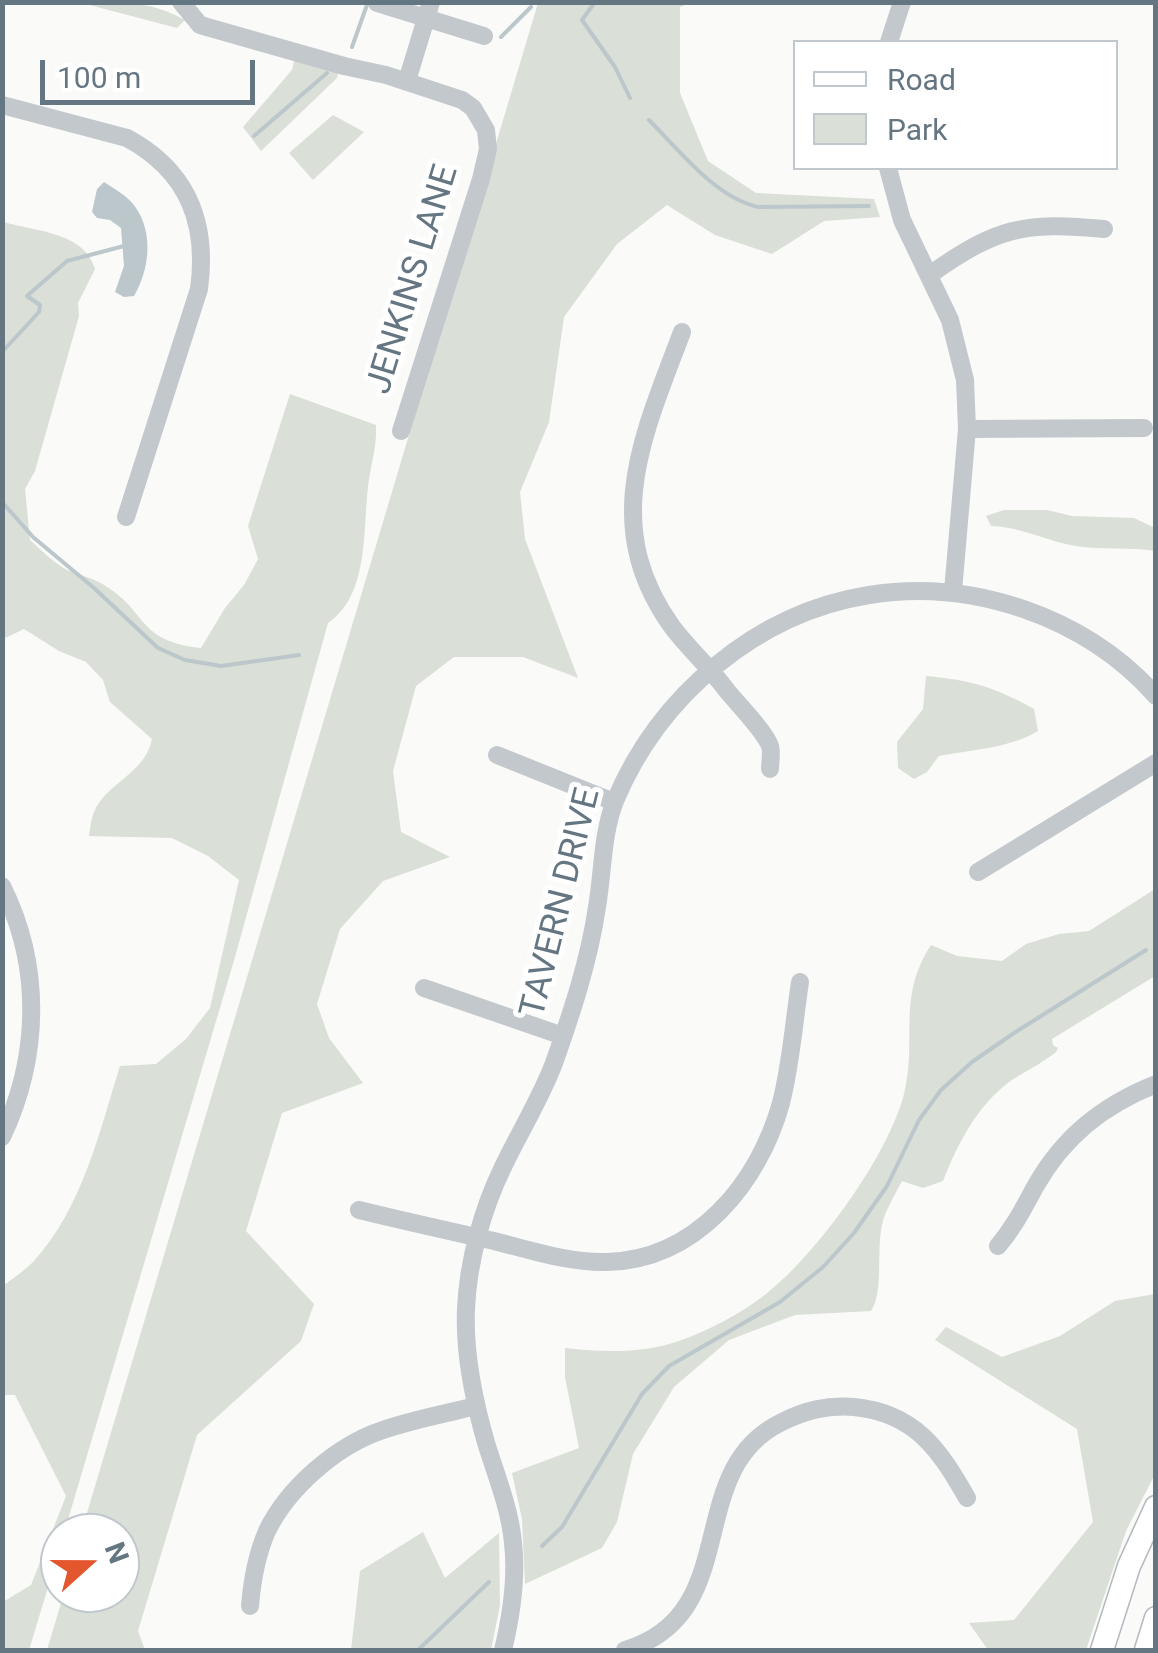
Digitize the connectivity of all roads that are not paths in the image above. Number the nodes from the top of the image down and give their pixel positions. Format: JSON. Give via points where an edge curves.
{"nodes":[{"id":1,"x":181,"y":2,"type":"edge"},
{"id":2,"x":902,"y":2,"type":"edge"},
{"id":3,"x":377,"y":3,"type":"edge"},
{"id":4,"x":428,"y":11,"type":"edge"},
{"id":5,"x":484,"y":36,"type":"dead end"},
{"id":6,"x":890,"y":40,"type":"edge"},
{"id":7,"x":406,"y":81,"type":"junction"},
{"id":8,"x":2,"y":105,"type":"edge"},
{"id":9,"x":889,"y":170,"type":"edge"},
{"id":10,"x":1104,"y":229,"type":"dead end"},
{"id":11,"x":930,"y":274,"type":"junction"},
{"id":12,"x":682,"y":332,"type":"dead end"},
{"id":13,"x":1144,"y":428,"type":"dead end"},
{"id":14,"x":966,"y":429,"type":"junction"},
{"id":15,"x":401,"y":431,"type":"dead end"},
{"id":16,"x":126,"y":516,"type":"dead end"},
{"id":17,"x":953,"y":591,"type":"junction"},
{"id":18,"x":710,"y":668,"type":"junction"},
{"id":19,"x":1156,"y":696,"type":"edge"},
{"id":20,"x":497,"y":756,"type":"dead end"},
{"id":21,"x":1156,"y":763,"type":"edge"},
{"id":22,"x":770,"y":769,"type":"dead end"},
{"id":23,"x":614,"y":802,"type":"junction"},
{"id":24,"x":978,"y":872,"type":"dead end"},
{"id":25,"x":2,"y":886,"type":"edge"},
{"id":26,"x":800,"y":982,"type":"dead end"},
{"id":27,"x":424,"y":988,"type":"dead end"},
{"id":28,"x":563,"y":1036,"type":"junction"},
{"id":29,"x":1156,"y":1084,"type":"edge"},
{"id":30,"x":2,"y":1137,"type":"edge"},
{"id":31,"x":359,"y":1210,"type":"dead end"},
{"id":32,"x":478,"y":1238,"type":"junction"},
{"id":33,"x":998,"y":1246,"type":"dead end"},
{"id":34,"x":476,"y":1406,"type":"junction"},
{"id":35,"x":967,"y":1498,"type":"dead end"},
{"id":36,"x":1156,"y":1507,"type":"edge"},
{"id":37,"x":250,"y":1606,"type":"dead end"},
{"id":38,"x":1156,"y":1618,"type":"edge"},
{"id":39,"x":634,"y":1649,"type":"edge"},
{"id":40,"x":503,"y":1650,"type":"edge"},
{"id":41,"x":1102,"y":1650,"type":"edge"},
{"id":42,"x":1146,"y":1650,"type":"edge"}],
"edges":[{"from":1,"to":7,"type":"street","name":"JENKINS LANE","via":[[211,30]]},
{"from":2,"to":6,"type":"street"},
{"from":3,"to":4,"type":"street"},
{"from":4,"to":5,"type":"street"},
{"from":4,"to":7,"type":"street"},
{"from":7,"to":15,"type":"street","name":"JENKINS LANE","via":[[473,108],[488,142]]},
{"from":8,"to":16,"type":"street","via":[[141,146],[176,178],[196,218],[199,289]]},
{"from":9,"to":11,"type":"street","via":[[902,220]]},
{"from":10,"to":11,"type":"street","via":[[1056,224],[1009,231],[980,241]]},
{"from":11,"to":14,"type":"street","via":[[957,344]]},
{"from":12,"to":18,"type":"street","via":[[640,443],[632,533],[654,598]]},
{"from":13,"to":14,"type":"street"},
{"from":14,"to":17,"type":"street"},
{"from":17,"to":18,"type":"street","name":"TAVERN DRIVE","via":[[898,591],[813,608],[751,638]]},
{"from":17,"to":19,"type":"street","name":"TAVERN DRIVE","via":[[1084,636]]},
{"from":18,"to":22,"type":"street","via":[[770,745]]},
{"from":18,"to":23,"type":"street","name":"TAVERN DRIVE","via":[[657,729]]},
{"from":20,"to":23,"type":"street"},
{"from":21,"to":24,"type":"street"},
{"from":23,"to":28,"type":"street","name":"TAVERN DRIVE","via":[[587,964]]},
{"from":25,"to":30,"type":"street","via":[[26,945],[32,1011],[26,1068]]},
{"from":26,"to":32,"type":"street","via":[[773,1127],[748,1178],[696,1232],[654,1253],[610,1262]]},
{"from":27,"to":28,"type":"street"},
{"from":28,"to":32,"type":"street","name":"TAVERN DRIVE"},
{"from":29,"to":33,"type":"street","via":[[1087,1121]]},
{"from":31,"to":32,"type":"street"},
{"from":32,"to":34,"type":"street","name":"TAVERN DRIVE","via":[[466,1313]]},
{"from":34,"to":37,"type":"street","via":[[376,1432],[308,1478],[266,1534]]},
{"from":34,"to":40,"type":"street","name":"TAVERN DRIVE","via":[[514,1543]]},
{"from":35,"to":39,"type":"street","via":[[924,1436],[890,1416],[838,1406],[793,1416],[765,1432],[738,1461],[696,1590],[680,1614]]},
{"from":36,"to":41,"type":"main road"},
{"from":38,"to":42,"type":"main road"}]}
